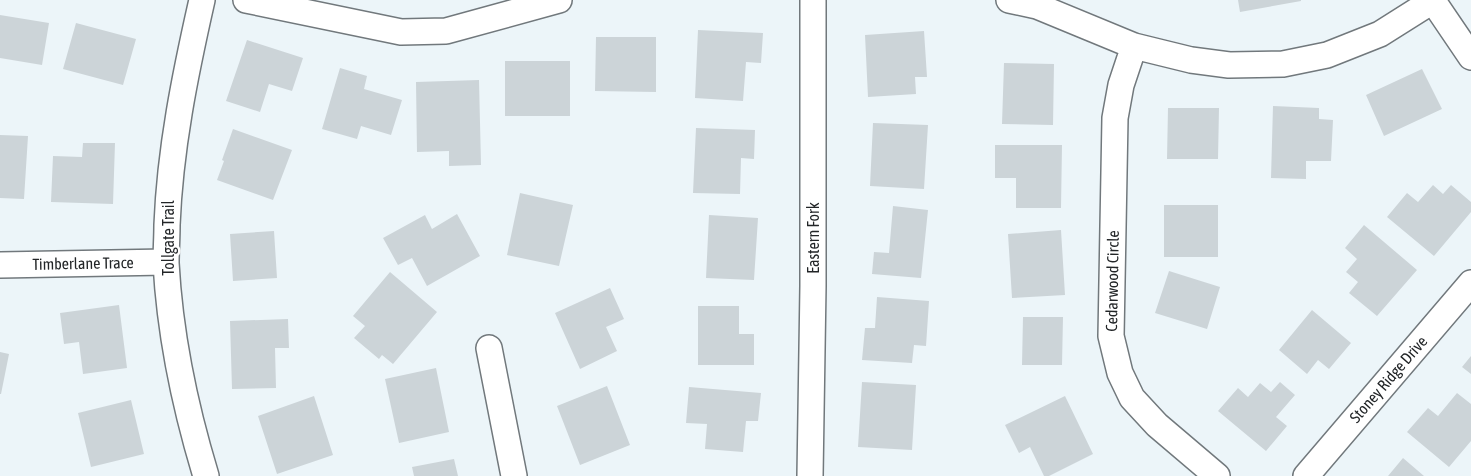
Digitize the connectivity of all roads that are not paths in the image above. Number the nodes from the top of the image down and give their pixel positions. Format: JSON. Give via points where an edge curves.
{"nodes":[{"id":1,"x":202,"y":0,"type":"edge"},
{"id":2,"x":246,"y":0,"type":"edge"},
{"id":3,"x":559,"y":0,"type":"edge"},
{"id":4,"x":813,"y":0,"type":"edge"},
{"id":5,"x":1009,"y":0,"type":"edge"},
{"id":6,"x":1434,"y":0,"type":"edge"},
{"id":7,"x":1134,"y":46,"type":"junction"},
{"id":8,"x":1471,"y":57,"type":"edge"},
{"id":9,"x":166,"y":262,"type":"junction"},
{"id":10,"x":0,"y":265,"type":"edge"},
{"id":11,"x":1471,"y":283,"type":"edge"},
{"id":12,"x":489,"y":348,"type":"dead end"},
{"id":13,"x":206,"y":476,"type":"edge"},
{"id":14,"x":514,"y":476,"type":"edge"},
{"id":15,"x":810,"y":476,"type":"edge"},
{"id":16,"x":1217,"y":476,"type":"edge"},
{"id":17,"x":1306,"y":476,"type":"edge"}],
"edges":[{"from":1,"to":9,"type":"street","name":"Tollgate Trail","via":[[176,126],[168,191]]},
{"from":2,"to":3,"type":"street","via":[[401,32],[446,31]]},
{"from":4,"to":15,"type":"street","name":"Eastern Fork"},
{"from":5,"to":7,"type":"street","via":[[1037,6]]},
{"from":6,"to":7,"type":"street","via":[[1380,34],[1327,55],[1283,64],[1229,65],[1191,60]]},
{"from":6,"to":8,"type":"street"},
{"from":7,"to":16,"type":"street","name":"Cedarwood Circle","via":[[1121,85],[1115,118],[1111,336],[1120,373],[1132,398],[1157,425]]},
{"from":9,"to":10,"type":"street","name":"Timberlane Trace"},
{"from":9,"to":13,"type":"street","name":"Tollgate Trail","via":[[183,395]]},
{"from":11,"to":17,"type":"street","name":"Stoney Ridge Drive"},
{"from":12,"to":14,"type":"street"}]}
